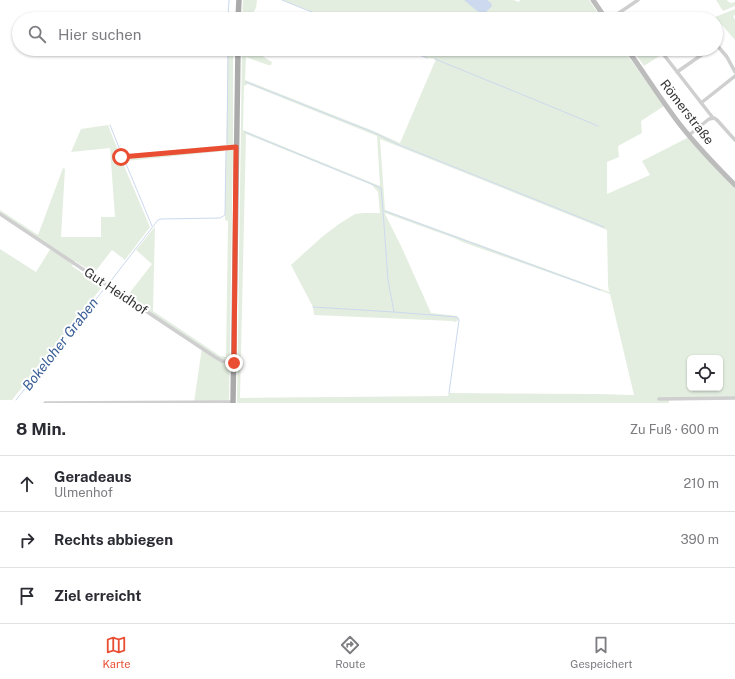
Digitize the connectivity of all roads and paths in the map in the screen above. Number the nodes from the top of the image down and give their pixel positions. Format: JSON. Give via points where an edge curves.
{"nodes":[{"id":1,"x":238,"y":0,"type":"edge"},
{"id":2,"x":593,"y":0,"type":"edge"},
{"id":3,"x":638,"y":0,"type":"edge"},
{"id":4,"x":238,"y":12,"type":"edge"},
{"id":5,"x":601,"y":12,"type":"edge"},
{"id":6,"x":620,"y":12,"type":"edge"},
{"id":7,"x":723,"y":52,"type":"edge"},
{"id":8,"x":238,"y":56,"type":"edge"},
{"id":9,"x":632,"y":56,"type":"edge"},
{"id":10,"x":665,"y":56,"type":"edge"},
{"id":11,"x":700,"y":56,"type":"edge"},
{"id":12,"x":677,"y":72,"type":"junction"},
{"id":13,"x":735,"y":72,"type":"edge"},
{"id":14,"x":735,"y":76,"type":"edge"},
{"id":15,"x":701,"y":103,"type":"junction"},
{"id":16,"x":713,"y":118,"type":"junction"},
{"id":17,"x":689,"y":135,"type":"junction"},
{"id":18,"x":735,"y":140,"type":"edge"},
{"id":19,"x":236,"y":147,"type":"junction"},
{"id":20,"x":121,"y":157,"type":"dead end"},
{"id":21,"x":735,"y":185,"type":"edge"},
{"id":22,"x":0,"y":214,"type":"edge"},
{"id":23,"x":234,"y":363,"type":"junction"},
{"id":24,"x":735,"y":398,"type":"edge"},
{"id":25,"x":659,"y":399,"type":"dead end"},
{"id":26,"x":233,"y":402,"type":"edge"},
{"id":27,"x":45,"y":403,"type":"edge"}],
"edges":[{"from":1,"to":4,"type":"main road"},
{"from":2,"to":5,"type":"street"},
{"from":3,"to":6,"type":"street"},
{"from":7,"to":13,"type":"street"},
{"from":8,"to":19,"type":"main road"},
{"from":9,"to":17,"type":"street","name":"Römerstraße"},
{"from":10,"to":12,"type":"street"},
{"from":11,"to":12,"type":"street"},
{"from":12,"to":15,"type":"street"},
{"from":14,"to":15,"type":"street"},
{"from":15,"to":16,"type":"street"},
{"from":16,"to":17,"type":"street"},
{"from":16,"to":18,"type":"street"},
{"from":17,"to":21,"type":"street","name":"Römerstraße"},
{"from":19,"to":20,"type":"street"},
{"from":19,"to":23,"type":"main road"},
{"from":22,"to":23,"type":"street","name":"Gut Heidhof","via":[[215,357]]},
{"from":23,"to":26,"type":"main road"},
{"from":24,"to":25,"type":"street"},
{"from":26,"to":27,"type":"street"}]}
